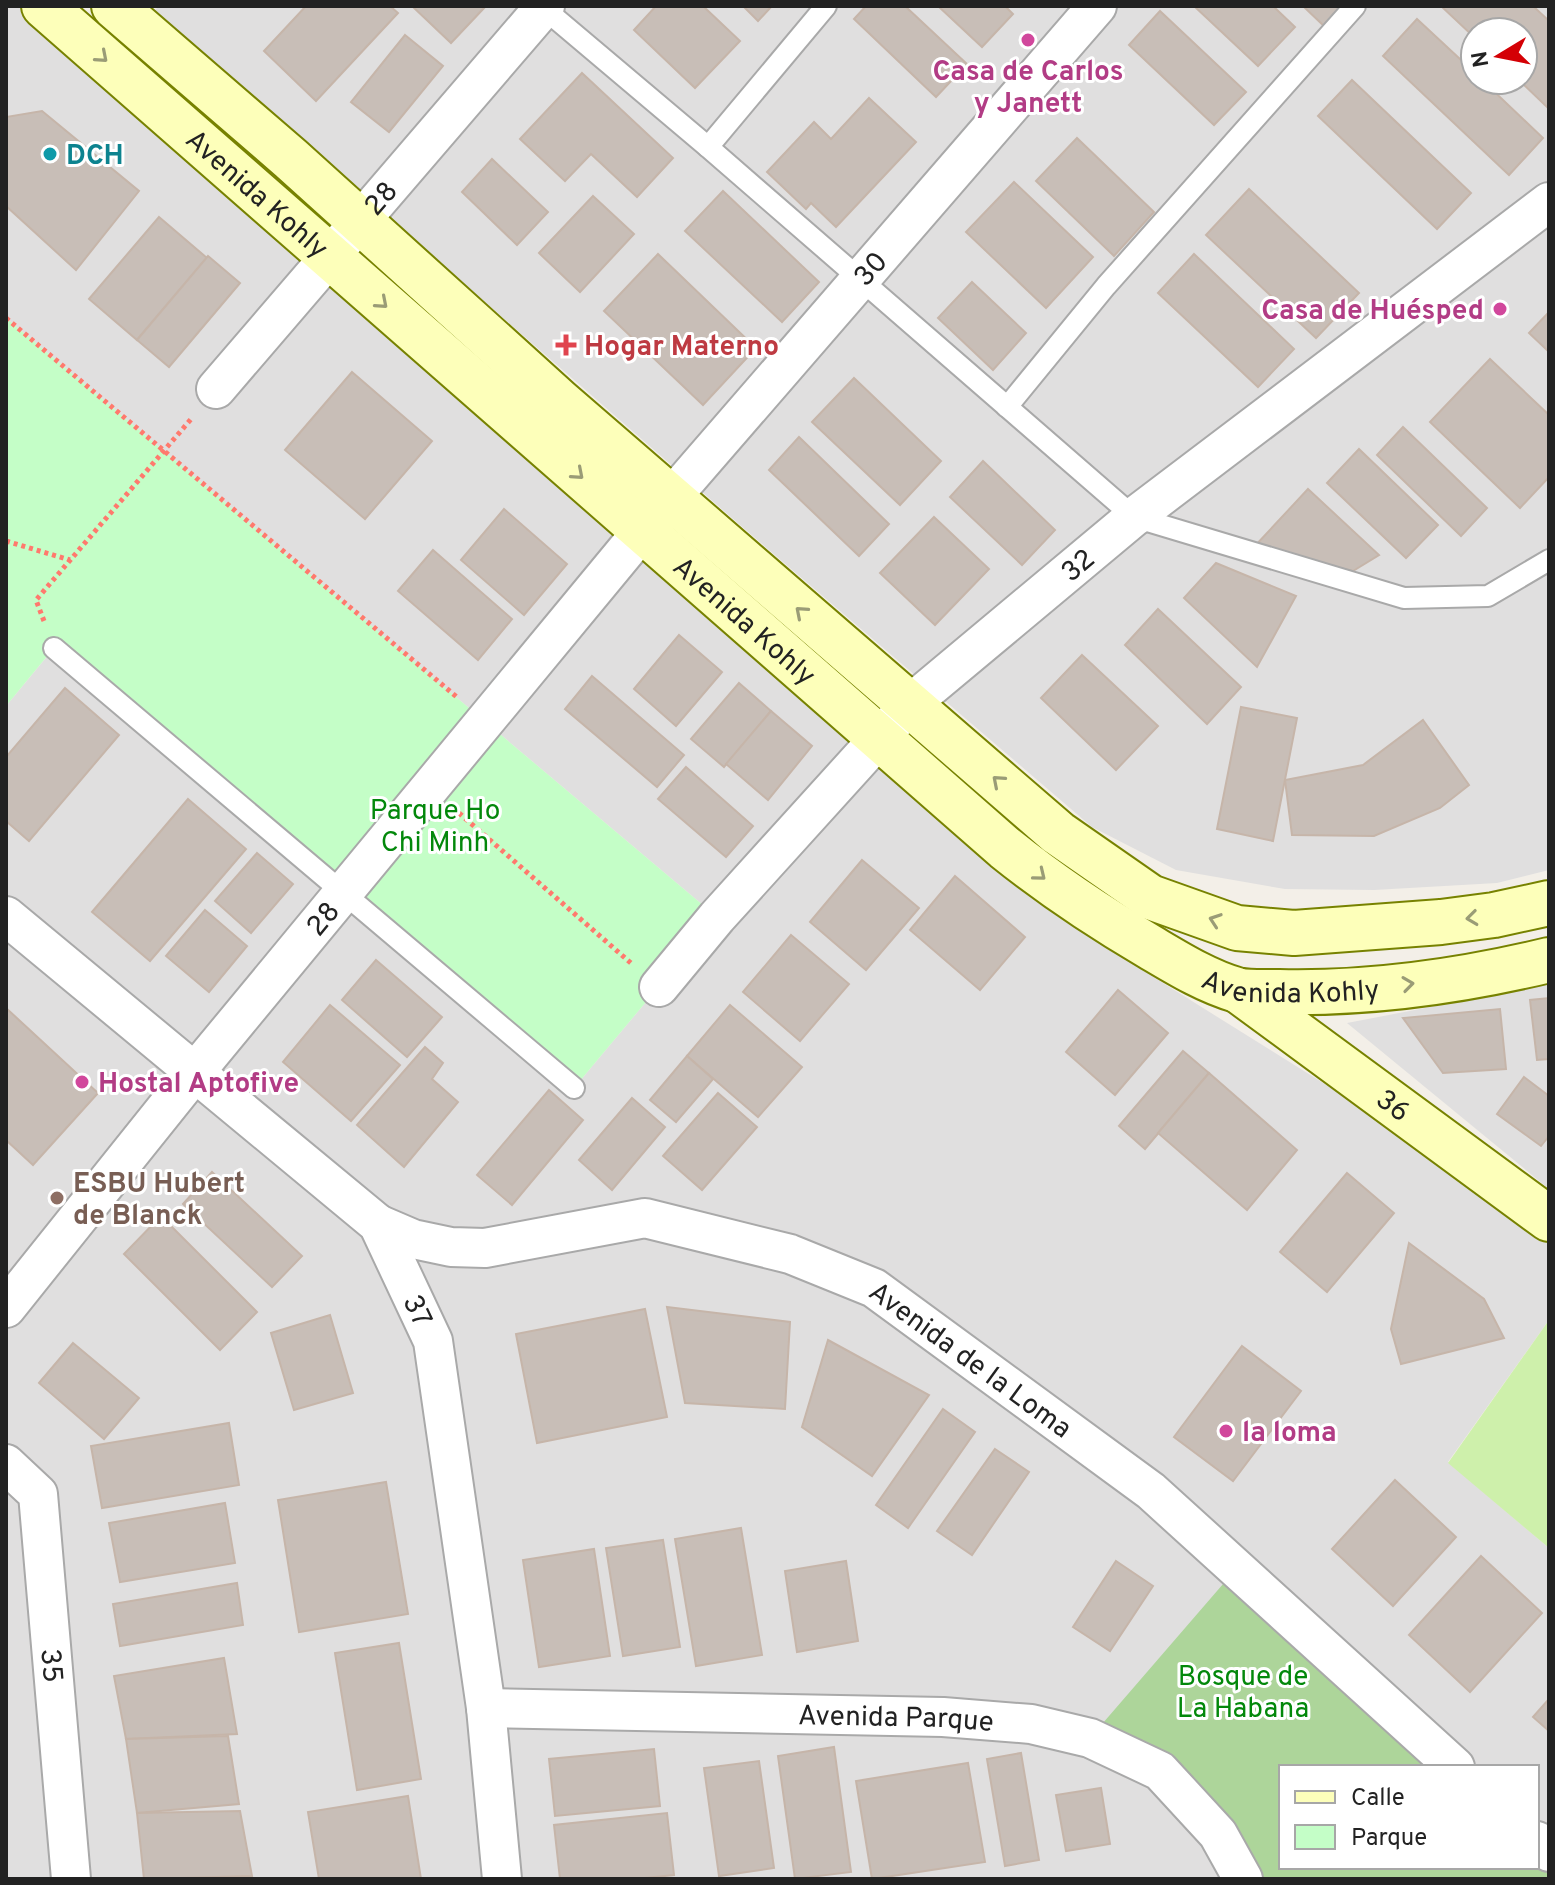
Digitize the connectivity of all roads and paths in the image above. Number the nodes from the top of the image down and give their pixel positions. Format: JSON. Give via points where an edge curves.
{"nodes":[{"id":1,"x":44,"y":6,"type":"edge"},
{"id":2,"x":114,"y":6,"type":"edge"},
{"id":3,"x":826,"y":6,"type":"edge"},
{"id":4,"x":1097,"y":6,"type":"edge"},
{"id":5,"x":1355,"y":6,"type":"edge"},
{"id":6,"x":543,"y":7,"type":"edge"},
{"id":7,"x":708,"y":147,"type":"junction"},
{"id":8,"x":1549,"y":202,"type":"edge"},
{"id":9,"x":360,"y":222,"type":"junction"},
{"id":10,"x":330,"y":257,"type":"junction"},
{"id":11,"x":860,"y":279,"type":"junction"},
{"id":12,"x":6,"y":318,"type":"edge"},
{"id":13,"x":216,"y":389,"type":"joint"},
{"id":14,"x":1007,"y":407,"type":"junction"},
{"id":15,"x":164,"y":451,"type":"junction"},
{"id":16,"x":657,"y":514,"type":"junction"},
{"id":17,"x":1134,"y":517,"type":"junction"},
{"id":18,"x":6,"y":541,"type":"edge"},
{"id":19,"x":70,"y":560,"type":"junction"},
{"id":20,"x":1549,"y":560,"type":"edge"},
{"id":21,"x":54,"y":648,"type":"joint"},
{"id":22,"x":910,"y":704,"type":"junction"},
{"id":23,"x":486,"y":721,"type":"junction"},
{"id":24,"x":880,"y":737,"type":"junction"},
{"id":25,"x":431,"y":788,"type":"junction"},
{"id":26,"x":344,"y":894,"type":"junction"},
{"id":27,"x":1549,"y":903,"type":"edge"},
{"id":28,"x":6,"y":916,"type":"edge"},
{"id":29,"x":1294,"y":933,"type":"junction"},
{"id":30,"x":1549,"y":960,"type":"edge"},
{"id":31,"x":659,"y":987,"type":"joint"},
{"id":32,"x":1239,"y":991,"type":"junction"},
{"id":33,"x":1315,"y":993,"type":"junction"},
{"id":34,"x":1338,"y":1064,"type":"junction"},
{"id":35,"x":195,"y":1072,"type":"junction"},
{"id":36,"x":574,"y":1088,"type":"dead end"},
{"id":37,"x":1549,"y":1219,"type":"edge"},
{"id":38,"x":378,"y":1224,"type":"junction"},
{"id":39,"x":6,"y":1308,"type":"edge"},
{"id":40,"x":6,"y":1464,"type":"edge"},
{"id":41,"x":486,"y":1708,"type":"junction"},
{"id":42,"x":1453,"y":1765,"type":"edge"},
{"id":43,"x":71,"y":1879,"type":"edge"},
{"id":44,"x":502,"y":1879,"type":"edge"},
{"id":45,"x":1243,"y":1879,"type":"edge"}],
"edges":[{"from":1,"to":10,"type":"street","name":"Avenida Kohly","one_way":true},
{"from":2,"to":9,"type":"street","name":"Avenida Kohly"},
{"from":3,"to":7,"type":"lane"},
{"from":4,"to":11,"type":"street","name":"30"},
{"from":5,"to":14,"type":"lane","via":[[1106,286]]},
{"from":6,"to":7,"type":"lane"},
{"from":6,"to":9,"type":"street","name":"28"},
{"from":7,"to":11,"type":"lane"},
{"from":8,"to":17,"type":"street","name":"32"},
{"from":9,"to":10,"type":"street","name":"28"},
{"from":9,"to":16,"type":"street","name":"Avenida Kohly"},
{"from":10,"to":13,"type":"street","name":"28"},
{"from":10,"to":16,"type":"street","name":"Avenida Kohly","one_way":true},
{"from":11,"to":14,"type":"lane"},
{"from":11,"to":16,"type":"street","name":"30"},
{"from":12,"to":15,"type":"path"},
{"from":13,"to":15,"type":"path"},
{"from":14,"to":17,"type":"lane"},
{"from":15,"to":19,"type":"path"},
{"from":15,"to":23,"type":"path"},
{"from":22,"to":16,"type":"street","name":"Avenida Kohly","one_way":true},
{"from":16,"to":23,"type":"street","name":"28"},
{"from":16,"to":24,"type":"street","name":"Avenida Kohly"},
{"from":17,"to":20,"type":"lane","via":[[1404,598],[1488,596]]},
{"from":17,"to":22,"type":"street","name":"32"},
{"from":18,"to":19,"type":"path"},
{"from":19,"to":21,"type":"path","via":[[36,600]]},
{"from":21,"to":26,"type":"lane"},
{"from":22,"to":24,"type":"street","name":"32"},
{"from":29,"to":22,"type":"street","name":"Avenida Kohly","one_way":true,"via":[[1237,928],[1150,897],[1058,833]]},
{"from":23,"to":25,"type":"street","name":"28"},
{"from":24,"to":31,"type":"street","name":"32"},
{"from":24,"to":32,"type":"street","name":"Avenida Kohly","one_way":true,"via":[[1053,886],[1193,972]]},
{"from":25,"to":26,"type":"street","name":"28"},
{"from":25,"to":31,"type":"path"},
{"from":26,"to":35,"type":"street","name":"28"},
{"from":26,"to":36,"type":"lane"},
{"from":27,"to":29,"type":"street","name":"Avenida Kohly","one_way":true,"via":[[1441,922]]},
{"from":28,"to":35,"type":"street","name":"37"},
{"from":29,"to":33,"type":"street"},
{"from":33,"to":30,"type":"street","name":"Avenida Kohly","one_way":true,"via":[[1502,971]]},
{"from":32,"to":33,"type":"street","name":"Avenida Kohly"},
{"from":32,"to":34,"type":"street","name":"36"},
{"from":33,"to":34,"type":"street"},
{"from":34,"to":37,"type":"street","name":"36"},
{"from":35,"to":38,"type":"street","name":"37"},
{"from":35,"to":39,"type":"street","name":"28"},
{"from":38,"to":41,"type":"street","name":"37","via":[[433,1341]]},
{"from":38,"to":42,"type":"street","name":"Avenida de la Loma","via":[[413,1239],[485,1248],[645,1218],[790,1254],[874,1288],[1151,1491]]},
{"from":40,"to":43,"type":"street","name":"35","via":[[38,1494]]},
{"from":41,"to":44,"type":"street","name":"37"},
{"from":41,"to":45,"type":"street","name":"Avenida Parque","via":[[943,1717],[1031,1724],[1090,1738],[1160,1771],[1218,1834]]}]}
